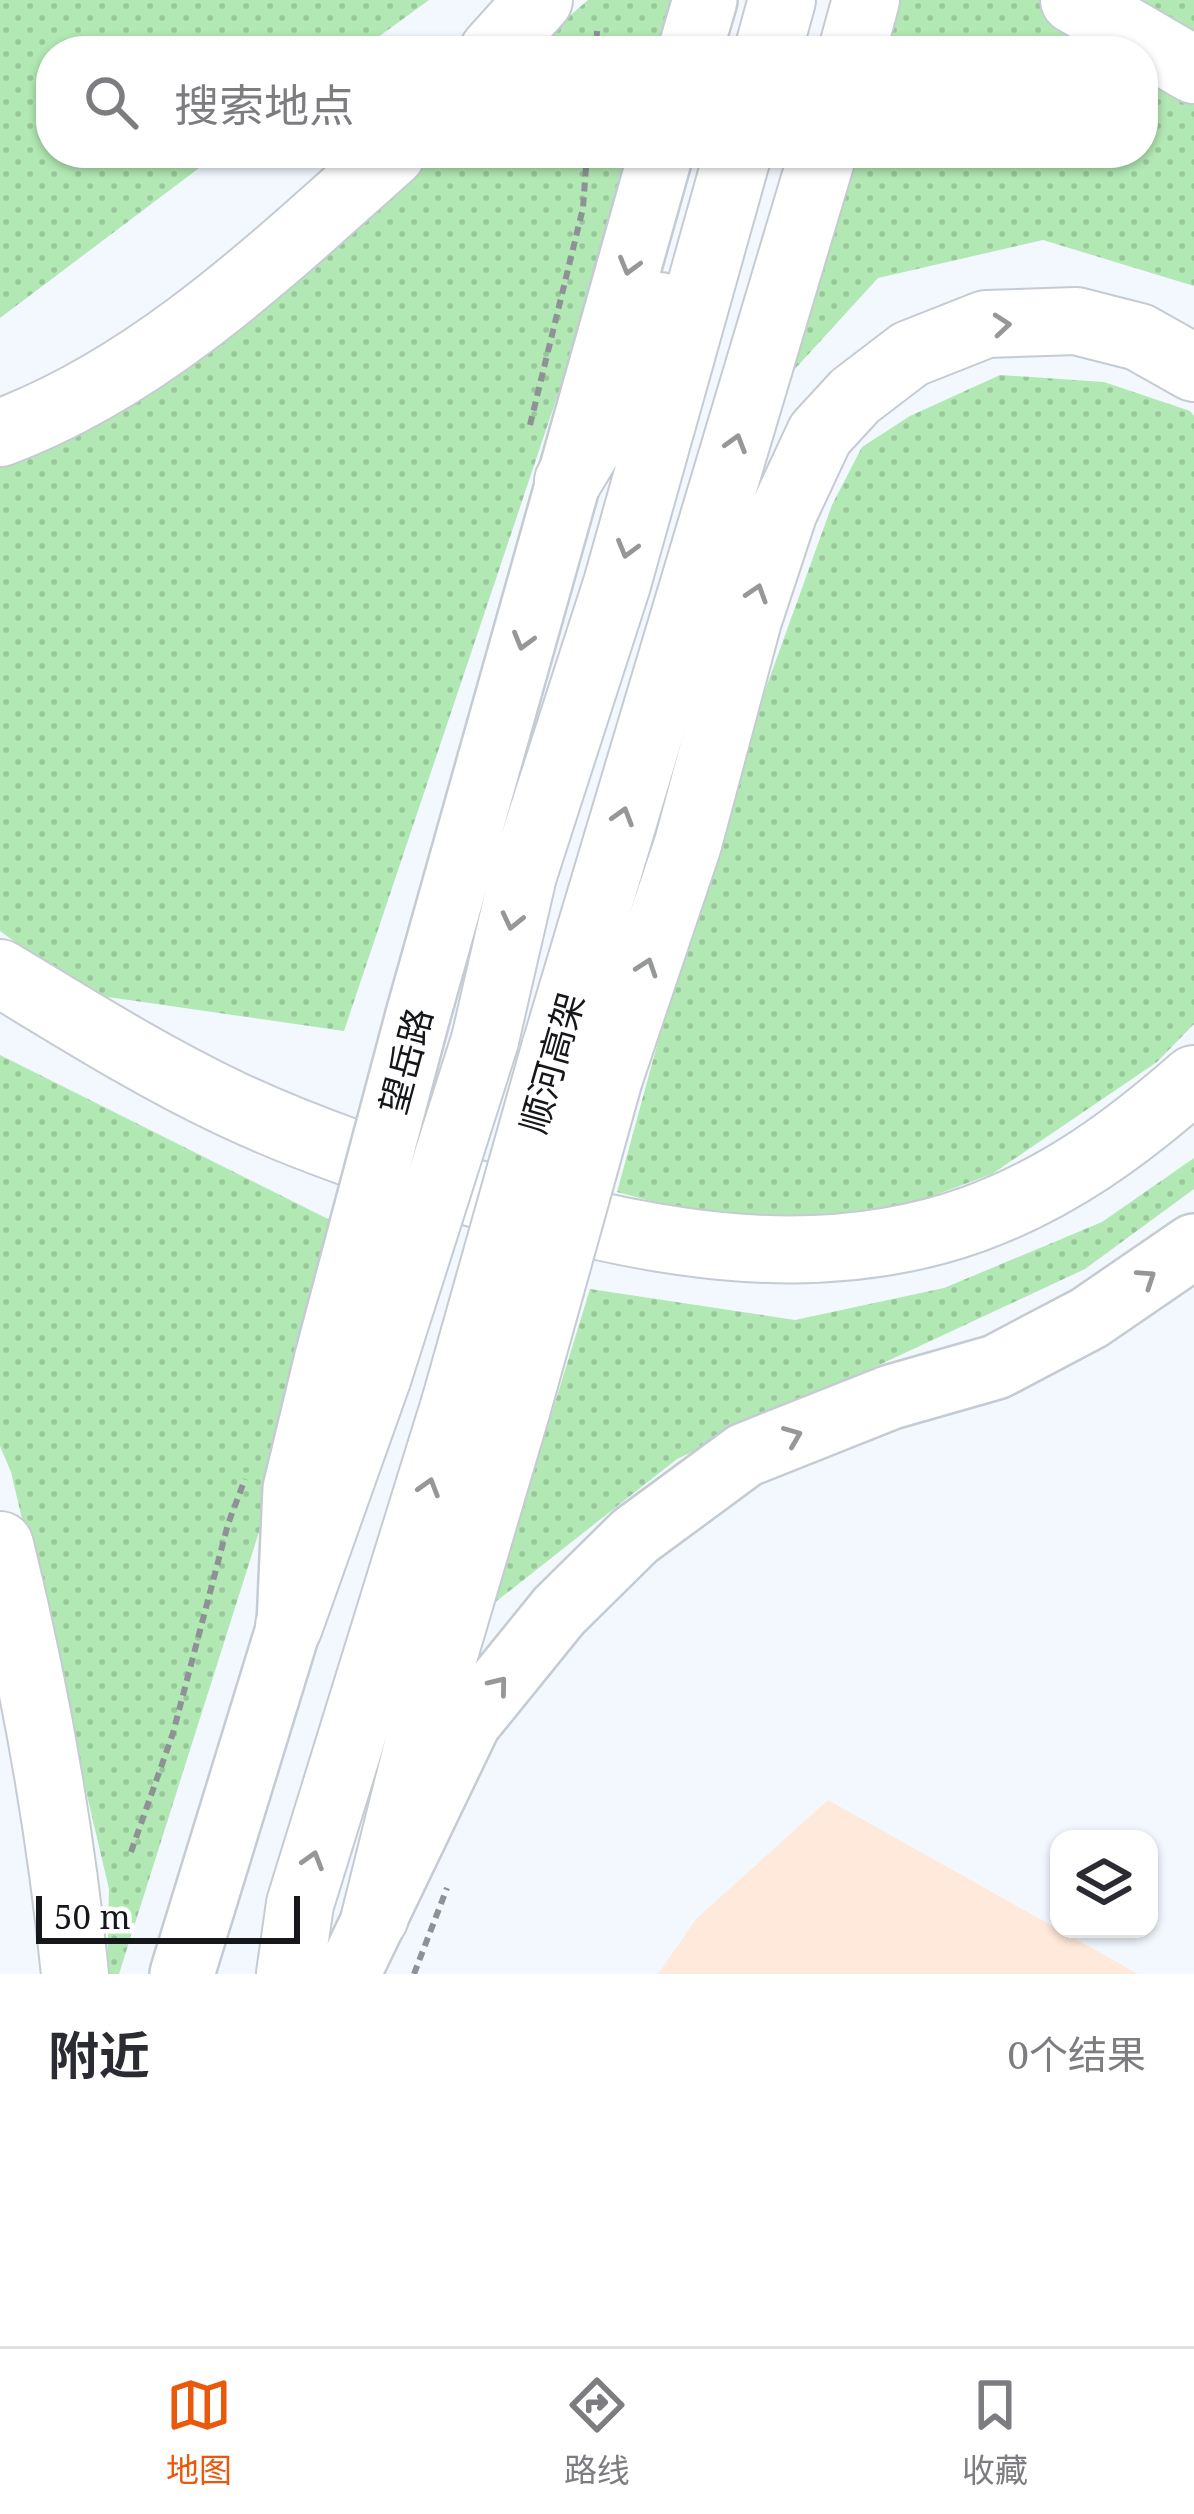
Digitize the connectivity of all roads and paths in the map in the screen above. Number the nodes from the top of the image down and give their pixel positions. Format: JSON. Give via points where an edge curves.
{"nodes":[{"id":1,"x":539,"y":0,"type":"edge"},
{"id":2,"x":705,"y":0,"type":"edge"},
{"id":3,"x":782,"y":0,"type":"edge"},
{"id":4,"x":866,"y":0,"type":"edge"},
{"id":5,"x":1073,"y":0,"type":"edge"},
{"id":6,"x":597,"y":31,"type":"dead end"},
{"id":7,"x":507,"y":36,"type":"edge"},
{"id":8,"x":597,"y":36,"type":"edge"},
{"id":9,"x":694,"y":36,"type":"edge"},
{"id":10,"x":772,"y":36,"type":"edge"},
{"id":11,"x":856,"y":36,"type":"edge"},
{"id":12,"x":1135,"y":36,"type":"edge"},
{"id":13,"x":1158,"y":49,"type":"edge"},
{"id":14,"x":1194,"y":70,"type":"edge"},
{"id":15,"x":375,"y":168,"type":"edge"},
{"id":16,"x":657,"y":168,"type":"edge"},
{"id":17,"x":729,"y":168,"type":"edge"},
{"id":18,"x":734,"y":168,"type":"edge"},
{"id":19,"x":819,"y":168,"type":"edge"},
{"id":20,"x":1194,"y":368,"type":"edge"},
{"id":21,"x":0,"y":433,"type":"edge"},
{"id":22,"x":568,"y":481,"type":"junction"},
{"id":23,"x":0,"y":973,"type":"edge"},
{"id":24,"x":0,"y":1007,"type":"edge"},
{"id":25,"x":582,"y":1064,"type":"junction"},
{"id":26,"x":1194,"y":1079,"type":"edge"},
{"id":27,"x":1194,"y":1120,"type":"edge"},
{"id":28,"x":1194,"y":1246,"type":"edge"},
{"id":29,"x":353,"y":1367,"type":"junction"},
{"id":30,"x":487,"y":1404,"type":"junction"},
{"id":31,"x":253,"y":1458,"type":"dead end"},
{"id":32,"x":0,"y":1544,"type":"edge"},
{"id":33,"x":290,"y":1626,"type":"joint"},
{"id":34,"x":131,"y":1852,"type":"dead end"},
{"id":35,"x":452,"y":1876,"type":"dead end"},
{"id":36,"x":362,"y":1946,"type":"edge"},
{"id":37,"x":74,"y":1974,"type":"edge"},
{"id":38,"x":182,"y":1974,"type":"edge"},
{"id":39,"x":290,"y":1974,"type":"edge"},
{"id":40,"x":414,"y":1974,"type":"edge"}],
"edges":[{"from":1,"to":7,"type":"highway"},
{"from":2,"to":9,"type":"main road"},
{"from":3,"to":10,"type":"highway"},
{"from":4,"to":11,"type":"highway"},
{"from":5,"to":12,"type":"highway"},
{"from":6,"to":8,"type":"path"},
{"from":13,"to":14,"type":"highway"},
{"from":15,"to":21,"type":"highway","via":[[138,363]]},
{"from":16,"to":22,"type":"main road","name":"望岳路","one_way":true},
{"from":17,"to":22,"type":"highway","via":[[679,256],[640,362]]},
{"from":18,"to":29,"type":"highway","name":"顺河高架","one_way":true,"bridge":true,"via":[[617,584],[523,875],[485,1040]]},
{"from":25,"to":19,"type":"highway","name":"顺河高架","one_way":true},
{"from":25,"to":20,"type":"highway","one_way":true,"via":[[688,844],[748,620],[820,434],[910,354],[986,325],[1076,321],[1138,337]]},
{"from":22,"to":29,"type":"main road","name":"望岳路","one_way":true,"bridge":true,"via":[[418,1016]]},
{"from":23,"to":26,"type":"highway","via":[[229,1103],[374,1163],[552,1216],[687,1244],[784,1250],[881,1243],[972,1220],[1054,1184],[1130,1135]]},
{"from":24,"to":27,"type":"highway","via":[[121,1082],[352,1186],[540,1244],[754,1282],[949,1259],[1028,1229],[1116,1181]]},
{"from":25,"to":30,"type":"highway","bridge":true},
{"from":36,"to":28,"type":"main road","one_way":true,"via":[[469,1722],[559,1611],[635,1536],[745,1455],[891,1396],[996,1366],[1089,1318]]},
{"from":29,"to":33,"type":"highway","name":"顺河高架"},
{"from":30,"to":36,"type":"highway","via":[[422,1730]]},
{"from":39,"to":30,"type":"highway","one_way":true,"via":[[300,1904]]},
{"from":31,"to":34,"type":"path"},
{"from":32,"to":37,"type":"highway","via":[[61,1836]]},
{"from":33,"to":38,"type":"main road"},
{"from":35,"to":40,"type":"path"}]}
